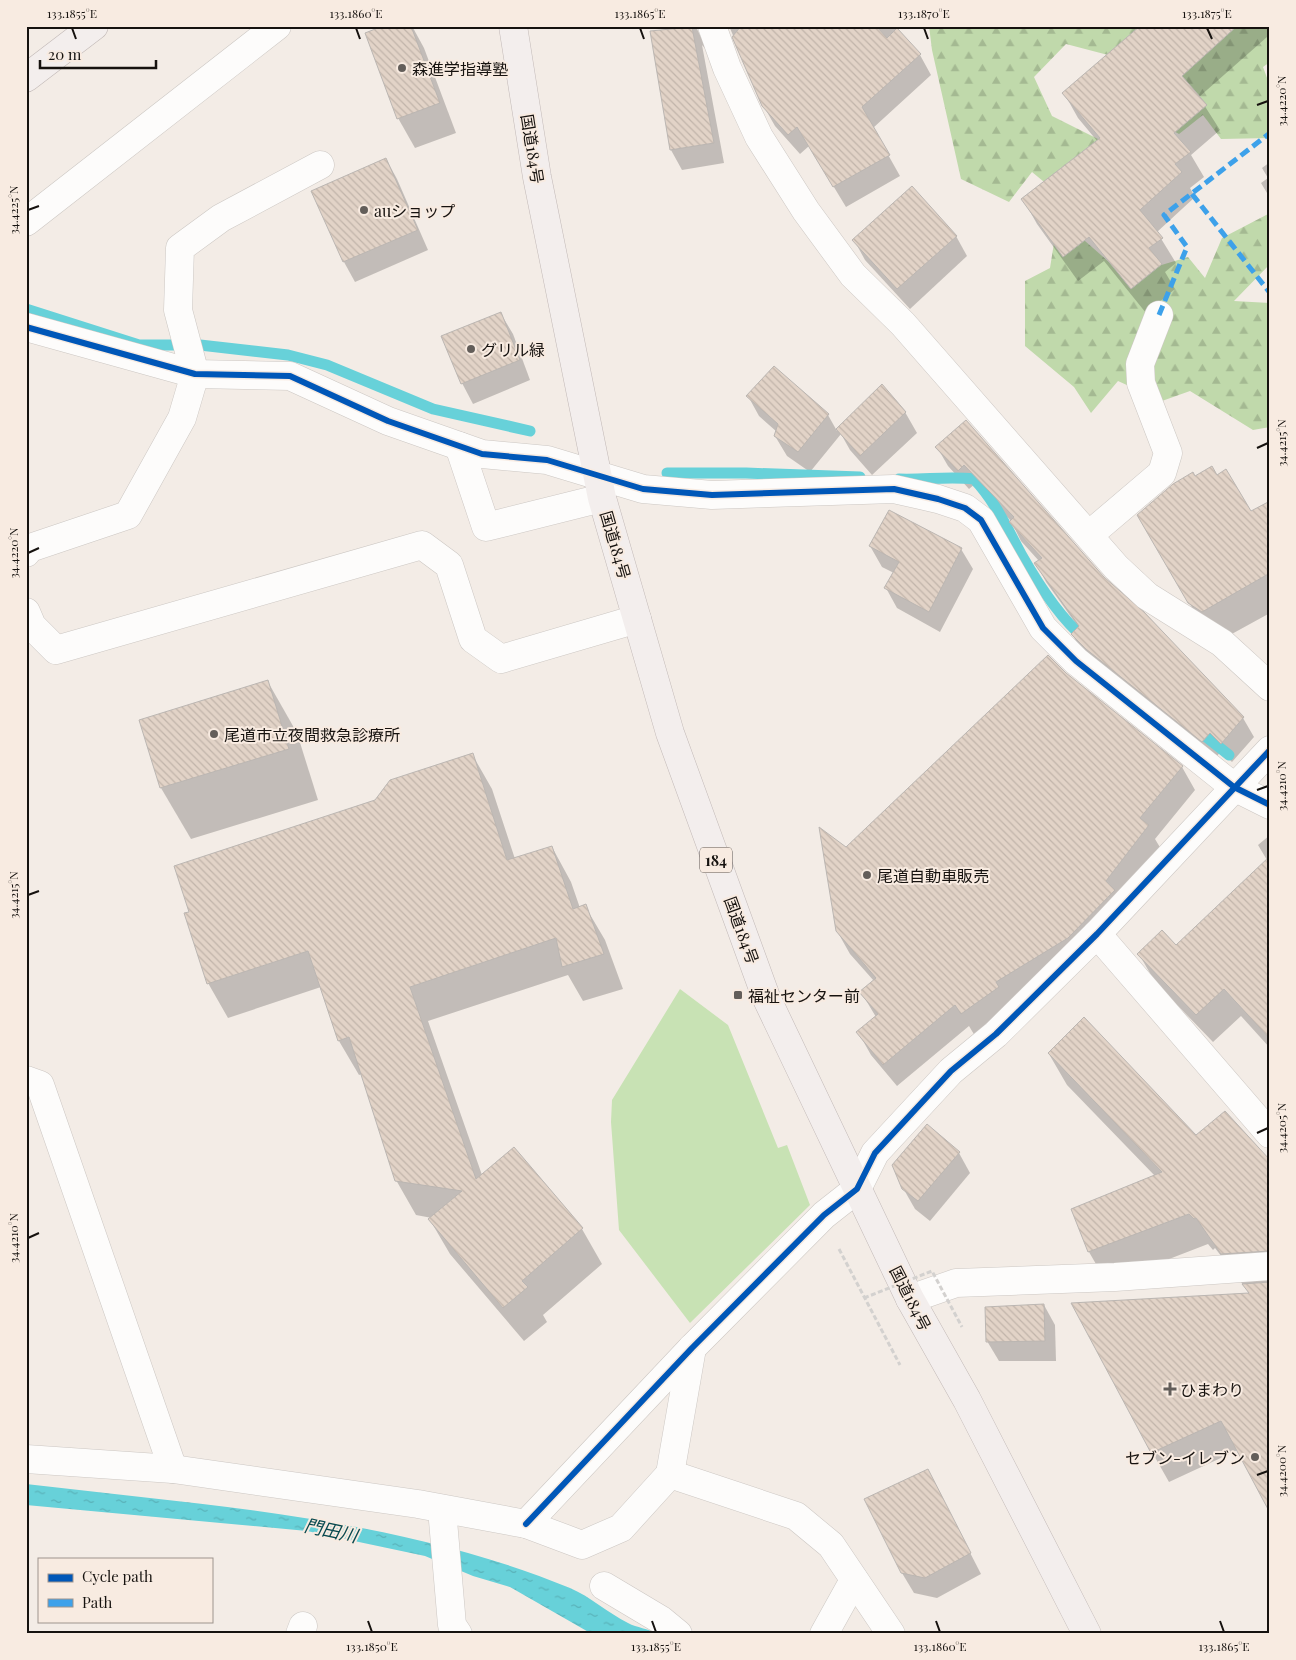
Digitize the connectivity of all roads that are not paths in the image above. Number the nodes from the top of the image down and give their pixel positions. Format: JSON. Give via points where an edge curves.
{"nodes":[{"id":1,"x":94,"y":26,"type":"edge"},
{"id":2,"x":277,"y":26,"type":"edge"},
{"id":3,"x":513,"y":26,"type":"edge"},
{"id":4,"x":712,"y":26,"type":"edge"},
{"id":5,"x":26,"y":78,"type":"edge"},
{"id":6,"x":320,"y":165,"type":"dead end"},
{"id":7,"x":26,"y":222,"type":"edge"},
{"id":8,"x":1159,"y":315,"type":"dead end"},
{"id":9,"x":26,"y":327,"type":"edge"},
{"id":10,"x":190,"y":356,"type":"junction"},
{"id":11,"x":459,"y":446,"type":"junction"},
{"id":12,"x":600,"y":487,"type":"junction"},
{"id":13,"x":1089,"y":535,"type":"junction"},
{"id":14,"x":26,"y":553,"type":"edge"},
{"id":15,"x":26,"y":612,"type":"edge"},
{"id":16,"x":637,"y":619,"type":"junction"},
{"id":17,"x":1270,"y":687,"type":"edge"},
{"id":18,"x":1270,"y":750,"type":"edge"},
{"id":19,"x":1234,"y":788,"type":"junction"},
{"id":20,"x":1270,"y":804,"type":"edge"},
{"id":21,"x":1097,"y":934,"type":"junction"},
{"id":22,"x":26,"y":1080,"type":"edge"},
{"id":23,"x":1270,"y":1134,"type":"edge"},
{"id":24,"x":857,"y":1189,"type":"junction"},
{"id":25,"x":1270,"y":1266,"type":"edge"},
{"id":26,"x":910,"y":1299,"type":"junction"},
{"id":27,"x":692,"y":1348,"type":"junction"},
{"id":28,"x":26,"y":1459,"type":"edge"},
{"id":29,"x":173,"y":1469,"type":"junction"},
{"id":30,"x":670,"y":1474,"type":"junction"},
{"id":31,"x":443,"y":1519,"type":"junction"},
{"id":32,"x":526,"y":1524,"type":"junction"},
{"id":33,"x":854,"y":1580,"type":"junction"},
{"id":34,"x":604,"y":1586,"type":"dead end"},
{"id":35,"x":455,"y":1629,"type":"edge"},
{"id":36,"x":678,"y":1634,"type":"edge"},
{"id":37,"x":824,"y":1634,"type":"edge"},
{"id":38,"x":891,"y":1634,"type":"edge"},
{"id":39,"x":1087,"y":1634,"type":"edge"}],
"edges":[{"from":1,"to":5,"type":"highway"},
{"from":2,"to":7,"type":"street"},
{"from":3,"to":12,"type":"highway","name":"国道184号","number":"184","via":[[537,177]]},
{"from":4,"to":13,"type":"street","via":[[758,137],[853,275],[903,324]]},
{"from":6,"to":10,"type":"street","via":[[221,218],[180,248],[178,310]]},
{"from":8,"to":13,"type":"street","via":[[1140,364],[1141,383],[1168,453],[1162,473]]},
{"from":9,"to":10,"type":"street"},
{"from":10,"to":11,"type":"street","via":[[290,376],[388,421]]},
{"from":10,"to":14,"type":"street","via":[[182,418],[128,516],[30,548]]},
{"from":11,"to":12,"type":"street","via":[[482,454],[547,460]]},
{"from":11,"to":12,"type":"street","via":[[486,528]]},
{"from":12,"to":16,"type":"highway","name":"国道184号","number":"184"},
{"from":12,"to":19,"type":"street","via":[[712,495],[894,490],[964,508],[982,520],[1043,628],[1076,661]]},
{"from":13,"to":17,"type":"street","via":[[1147,596],[1222,643]]},
{"from":15,"to":16,"type":"street","via":[[32,626],[56,650],[422,545],[450,566],[473,639],[501,659]]},
{"from":16,"to":24,"type":"highway","name":"国道184号","number":"184","via":[[670,733],[766,997]]},
{"from":18,"to":19,"type":"street"},
{"from":19,"to":20,"type":"street"},
{"from":19,"to":21,"type":"street"},
{"from":21,"to":23,"type":"street"},
{"from":21,"to":24,"type":"street","via":[[996,1034],[951,1071],[875,1153]]},
{"from":22,"to":29,"type":"street","via":[[40,1085]]},
{"from":24,"to":26,"type":"highway","name":"国道184号","number":"184"},
{"from":24,"to":27,"type":"street","via":[[824,1215]]},
{"from":25,"to":26,"type":"street","via":[[1115,1278],[956,1283]]},
{"from":26,"to":39,"type":"highway","name":"国道184号","number":"184","via":[[967,1400]]},
{"from":27,"to":30,"type":"street"},
{"from":27,"to":32,"type":"street"},
{"from":28,"to":29,"type":"street"},
{"from":29,"to":31,"type":"street"},
{"from":30,"to":32,"type":"street","via":[[622,1528],[582,1545]]},
{"from":30,"to":33,"type":"street","via":[[796,1516],[831,1545]]},
{"from":31,"to":32,"type":"street"},
{"from":31,"to":35,"type":"street"},
{"from":33,"to":37,"type":"street"},
{"from":33,"to":38,"type":"street"},
{"from":34,"to":36,"type":"street"}]}
